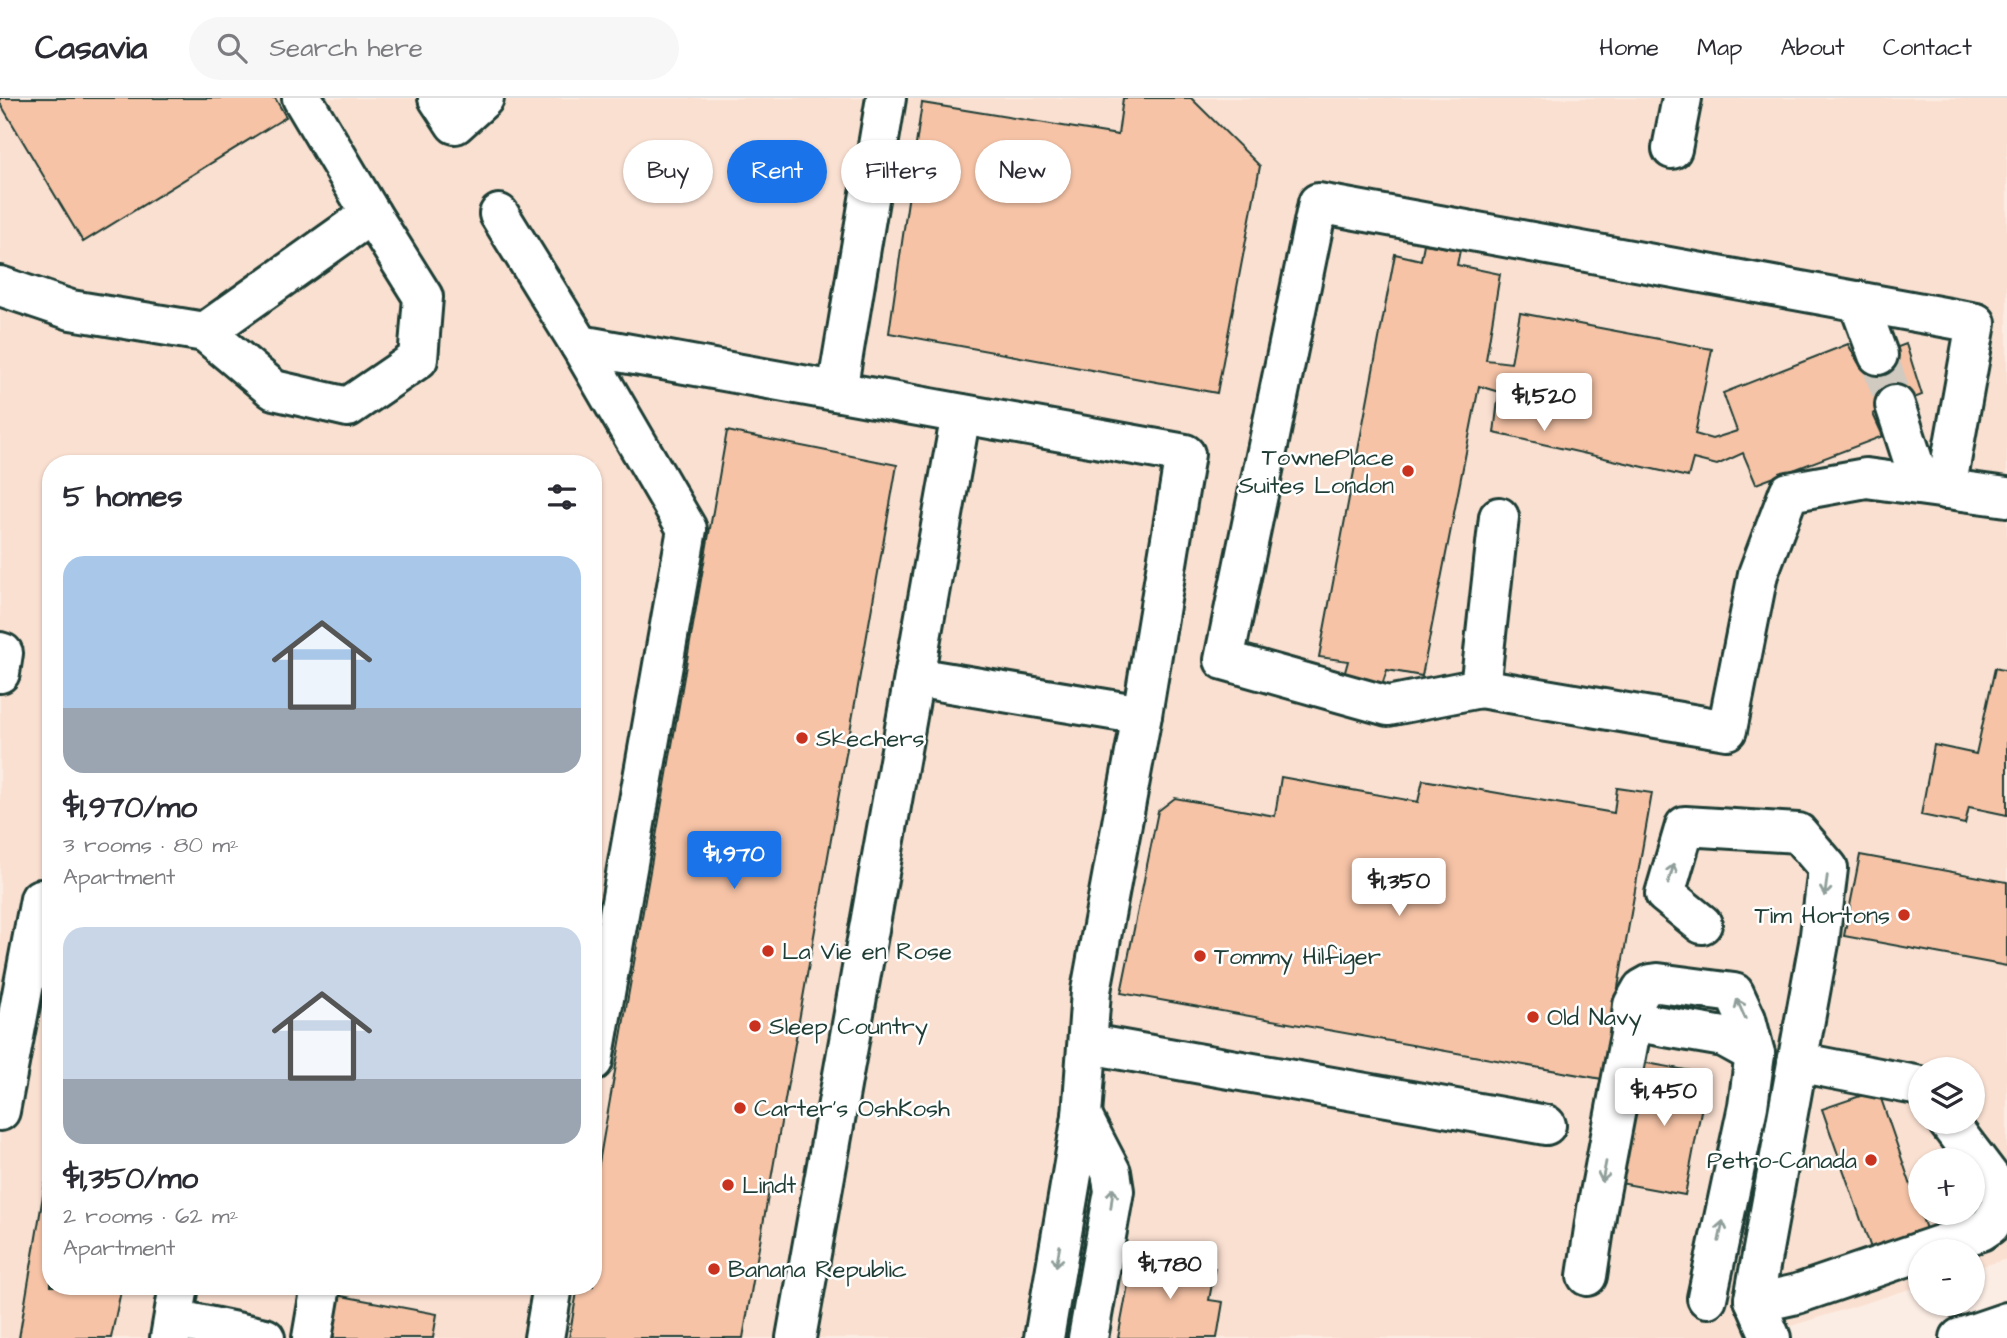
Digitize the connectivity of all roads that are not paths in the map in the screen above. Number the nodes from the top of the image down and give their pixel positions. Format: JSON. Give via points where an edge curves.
{"nodes":[{"id":1,"x":302,"y":98,"type":"edge"},
{"id":2,"x":438,"y":98,"type":"edge"},
{"id":3,"x":484,"y":98,"type":"edge"},
{"id":4,"x":886,"y":98,"type":"edge"},
{"id":5,"x":1682,"y":98,"type":"edge"},
{"id":6,"x":1672,"y":149,"type":"dead end"},
{"id":7,"x":371,"y":214,"type":"junction"},
{"id":8,"x":499,"y":214,"type":"dead end"},
{"id":9,"x":0,"y":286,"type":"edge"},
{"id":10,"x":1858,"y":301,"type":"junction"},
{"id":11,"x":205,"y":332,"type":"junction"},
{"id":12,"x":580,"y":345,"type":"junction"},
{"id":13,"x":1878,"y":355,"type":"tunnel mouth"},
{"id":14,"x":837,"y":391,"type":"junction"},
{"id":15,"x":1895,"y":405,"type":"tunnel mouth"},
{"id":16,"x":961,"y":414,"type":"junction"},
{"id":17,"x":1934,"y":487,"type":"junction"},
{"id":18,"x":2007,"y":497,"type":"edge"},
{"id":19,"x":1499,"y":517,"type":"dead end"},
{"id":20,"x":0,"y":652,"type":"edge"},
{"id":21,"x":0,"y":673,"type":"edge"},
{"id":22,"x":914,"y":677,"type":"junction"},
{"id":23,"x":1480,"y":688,"type":"junction"},
{"id":24,"x":1142,"y":715,"type":"junction"},
{"id":25,"x":40,"y":899,"type":"dead end"},
{"id":26,"x":1702,"y":924,"type":"dead end"},
{"id":27,"x":602,"y":1010,"type":"edge"},
{"id":28,"x":1088,"y":1044,"type":"junction"},
{"id":29,"x":1797,"y":1062,"type":"junction"},
{"id":30,"x":1908,"y":1084,"type":"edge"},
{"id":31,"x":0,"y":1111,"type":"edge"},
{"id":32,"x":1082,"y":1116,"type":"junction"},
{"id":33,"x":1546,"y":1125,"type":"dead end"},
{"id":34,"x":1957,"y":1134,"type":"edge"},
{"id":35,"x":2006,"y":1200,"type":"edge"},
{"id":36,"x":1958,"y":1239,"type":"edge"},
{"id":37,"x":1908,"y":1256,"type":"edge"},
{"id":38,"x":1587,"y":1276,"type":"dead end"},
{"id":39,"x":319,"y":1295,"type":"edge"},
{"id":40,"x":551,"y":1295,"type":"edge"},
{"id":41,"x":1707,"y":1298,"type":"dead end"},
{"id":42,"x":1754,"y":1299,"type":"junction"},
{"id":43,"x":174,"y":1314,"type":"edge"},
{"id":44,"x":2007,"y":1322,"type":"edge"},
{"id":45,"x":265,"y":1338,"type":"edge"},
{"id":46,"x":312,"y":1338,"type":"edge"},
{"id":47,"x":544,"y":1338,"type":"edge"},
{"id":48,"x":796,"y":1338,"type":"edge"},
{"id":49,"x":1044,"y":1338,"type":"edge"},
{"id":50,"x":1088,"y":1338,"type":"edge"},
{"id":51,"x":1771,"y":1338,"type":"edge"},
{"id":52,"x":1960,"y":1338,"type":"edge"}],
"edges":[{"from":1,"to":7,"type":"main road"},
{"from":2,"to":3,"type":"main road","via":[[455,124]]},
{"from":4,"to":14,"type":"main road"},
{"from":5,"to":6,"type":"main road"},
{"from":7,"to":11,"type":"main road"},
{"from":7,"to":11,"type":"main road","via":[[423,297],[418,359],[348,407],[274,390]]},
{"from":8,"to":12,"type":"main road"},
{"from":9,"to":11,"type":"main road","via":[[71,310]]},
{"from":10,"to":13,"type":"main road"},
{"from":10,"to":17,"type":"main road","via":[[1976,323]]},
{"from":10,"to":23,"type":"main road","via":[[1318,204],[1224,660],[1388,706]]},
{"from":12,"to":14,"type":"main road"},
{"from":12,"to":27,"type":"main road","via":[[687,529]]},
{"from":14,"to":16,"type":"main road"},
{"from":15,"to":17,"type":"main road"},
{"from":16,"to":22,"type":"main road"},
{"from":16,"to":24,"type":"main road","via":[[1185,454]]},
{"from":17,"to":18,"type":"main road"},
{"from":17,"to":23,"type":"main road","via":[[1866,478],[1789,492],[1758,574],[1727,730]]},
{"from":19,"to":23,"type":"main road"},
{"from":20,"to":21,"type":"main road"},
{"from":22,"to":24,"type":"main road"},
{"from":22,"to":48,"type":"main road"},
{"from":24,"to":28,"type":"main road","via":[[1091,991]]},
{"from":25,"to":31,"type":"main road"},
{"from":26,"to":29,"type":"main road","one_way":true,"via":[[1665,894],[1685,827],[1798,833],[1828,868]]},
{"from":28,"to":32,"type":"main road"},
{"from":28,"to":33,"type":"main road"},
{"from":29,"to":30,"type":"main road"},
{"from":29,"to":42,"type":"main road"},
{"from":32,"to":49,"type":"main road","one_way":true},
{"from":50,"to":32,"type":"main road","one_way":true,"via":[[1114,1181]]},
{"from":34,"to":35,"type":"main road"},
{"from":35,"to":36,"type":"main road","via":[[1990,1225]]},
{"from":37,"to":42,"type":"main road","via":[[1797,1294]]},
{"from":41,"to":38,"type":"main road","one_way":true,"via":[[1755,1054],[1734,993],[1665,982],[1651,984],[1636,996]]},
{"from":39,"to":46,"type":"main road"},
{"from":40,"to":47,"type":"main road"},
{"from":42,"to":51,"type":"main road"},
{"from":43,"to":45,"type":"main road"},
{"from":44,"to":52,"type":"main road"}]}
